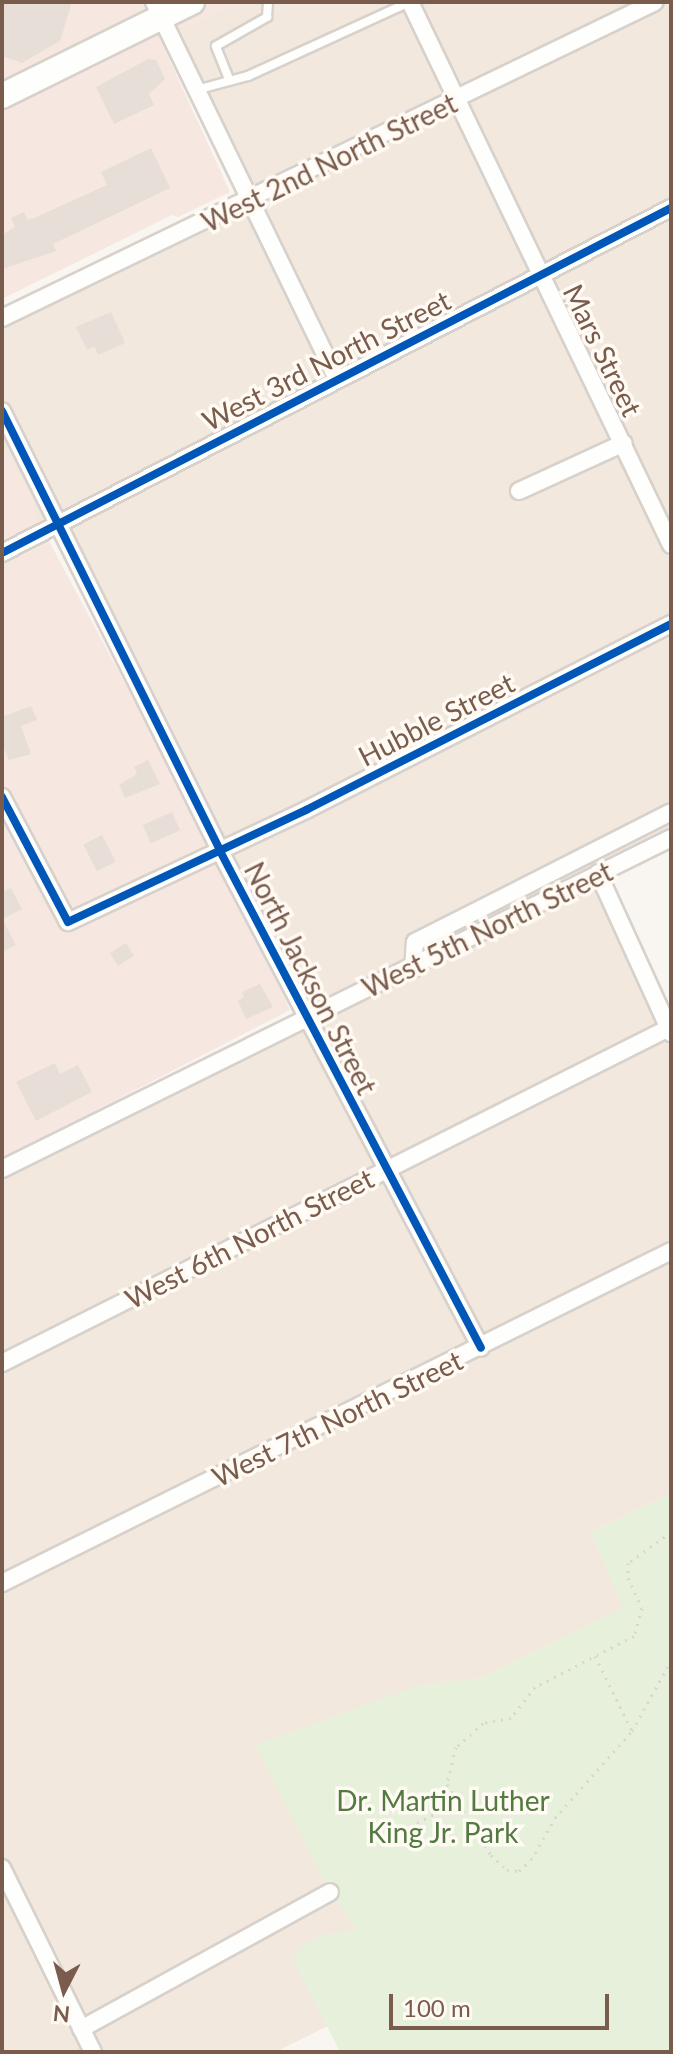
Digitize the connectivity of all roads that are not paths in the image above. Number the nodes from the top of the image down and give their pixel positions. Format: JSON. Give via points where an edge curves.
{"nodes":[{"id":1,"x":192,"y":2,"type":"edge"},
{"id":2,"x":268,"y":2,"type":"edge"},
{"id":3,"x":410,"y":2,"type":"edge"},
{"id":4,"x":655,"y":2,"type":"edge"},
{"id":5,"x":158,"y":10,"type":"edge"},
{"id":6,"x":229,"y":79,"type":"junction"},
{"id":7,"x":195,"y":90,"type":"junction"},
{"id":8,"x":2,"y":96,"type":"edge"},
{"id":9,"x":454,"y":100,"type":"junction"},
{"id":10,"x":249,"y":202,"type":"junction"},
{"id":11,"x":671,"y":208,"type":"edge"},
{"id":12,"x":541,"y":273,"type":"junction"},
{"id":13,"x":2,"y":318,"type":"edge"},
{"id":14,"x":337,"y":379,"type":"junction"},
{"id":15,"x":2,"y":411,"type":"edge"},
{"id":16,"x":624,"y":443,"type":"junction"},
{"id":17,"x":519,"y":491,"type":"dead end"},
{"id":18,"x":58,"y":524,"type":"junction"},
{"id":19,"x":671,"y":545,"type":"edge"},
{"id":20,"x":2,"y":553,"type":"edge"},
{"id":21,"x":671,"y":624,"type":"edge"},
{"id":22,"x":2,"y":797,"type":"edge"},
{"id":23,"x":671,"y":812,"type":"edge"},
{"id":24,"x":671,"y":838,"type":"edge"},
{"id":25,"x":220,"y":851,"type":"junction"},
{"id":26,"x":598,"y":873,"type":"junction"},
{"id":27,"x":413,"y":969,"type":"junction"},
{"id":28,"x":305,"y":1016,"type":"junction"},
{"id":29,"x":670,"y":1030,"type":"edge"},
{"id":30,"x":386,"y":1168,"type":"junction"},
{"id":31,"x":2,"y":1169,"type":"edge"},
{"id":32,"x":671,"y":1251,"type":"edge"},
{"id":33,"x":481,"y":1348,"type":"junction"},
{"id":34,"x":2,"y":1363,"type":"edge"},
{"id":35,"x":2,"y":1583,"type":"edge"},
{"id":36,"x":2,"y":1868,"type":"edge"},
{"id":37,"x":330,"y":1892,"type":"dead end"},
{"id":38,"x":81,"y":2029,"type":"junction"},
{"id":39,"x":93,"y":2052,"type":"edge"}],
"edges":[{"from":1,"to":5,"type":"main road"},
{"from":2,"to":6,"type":"lane","via":[[267,17],[216,46]]},
{"from":3,"to":6,"type":"lane"},
{"from":3,"to":9,"type":"street","name":"Mars Street"},
{"from":4,"to":9,"type":"street","name":"West 2nd North Street"},
{"from":5,"to":7,"type":"street"},
{"from":5,"to":8,"type":"main road"},
{"from":6,"to":7,"type":"lane"},
{"from":7,"to":10,"type":"street"},
{"from":9,"to":10,"type":"street","name":"West 2nd North Street"},
{"from":9,"to":12,"type":"street","name":"Mars Street"},
{"from":10,"to":13,"type":"street","name":"West 2nd North Street"},
{"from":10,"to":14,"type":"street"},
{"from":11,"to":12,"type":"street","name":"West 3rd North Street"},
{"from":12,"to":14,"type":"street","name":"West 3rd North Street"},
{"from":12,"to":16,"type":"street","name":"Mars Street"},
{"from":14,"to":18,"type":"street","name":"West 3rd North Street"},
{"from":15,"to":18,"type":"street","name":"North Jackson Street"},
{"from":16,"to":17,"type":"street"},
{"from":16,"to":19,"type":"street","name":"Mars Street"},
{"from":18,"to":20,"type":"street","name":"West 3rd North Street"},
{"from":18,"to":25,"type":"street","name":"North Jackson Street"},
{"from":21,"to":25,"type":"street","name":"Hubble Street"},
{"from":22,"to":25,"type":"street","name":"Hubble Street","via":[[68,922]]},
{"from":23,"to":27,"type":"street","via":[[415,942]]},
{"from":24,"to":26,"type":"street","name":"West 5th North Street"},
{"from":25,"to":28,"type":"street","name":"North Jackson Street"},
{"from":26,"to":27,"type":"street","name":"West 5th North Street"},
{"from":26,"to":29,"type":"street"},
{"from":27,"to":28,"type":"street","name":"West 5th North Street"},
{"from":28,"to":30,"type":"street","name":"North Jackson Street"},
{"from":28,"to":31,"type":"street","name":"West 5th North Street"},
{"from":29,"to":30,"type":"street","name":"West 6th North Street"},
{"from":30,"to":33,"type":"street","name":"North Jackson Street"},
{"from":30,"to":34,"type":"street","name":"West 6th North Street"},
{"from":32,"to":33,"type":"street","name":"West 7th North Street"},
{"from":33,"to":35,"type":"street","name":"West 7th North Street"},
{"from":36,"to":38,"type":"street"},
{"from":37,"to":38,"type":"street"},
{"from":38,"to":39,"type":"street"}]}
